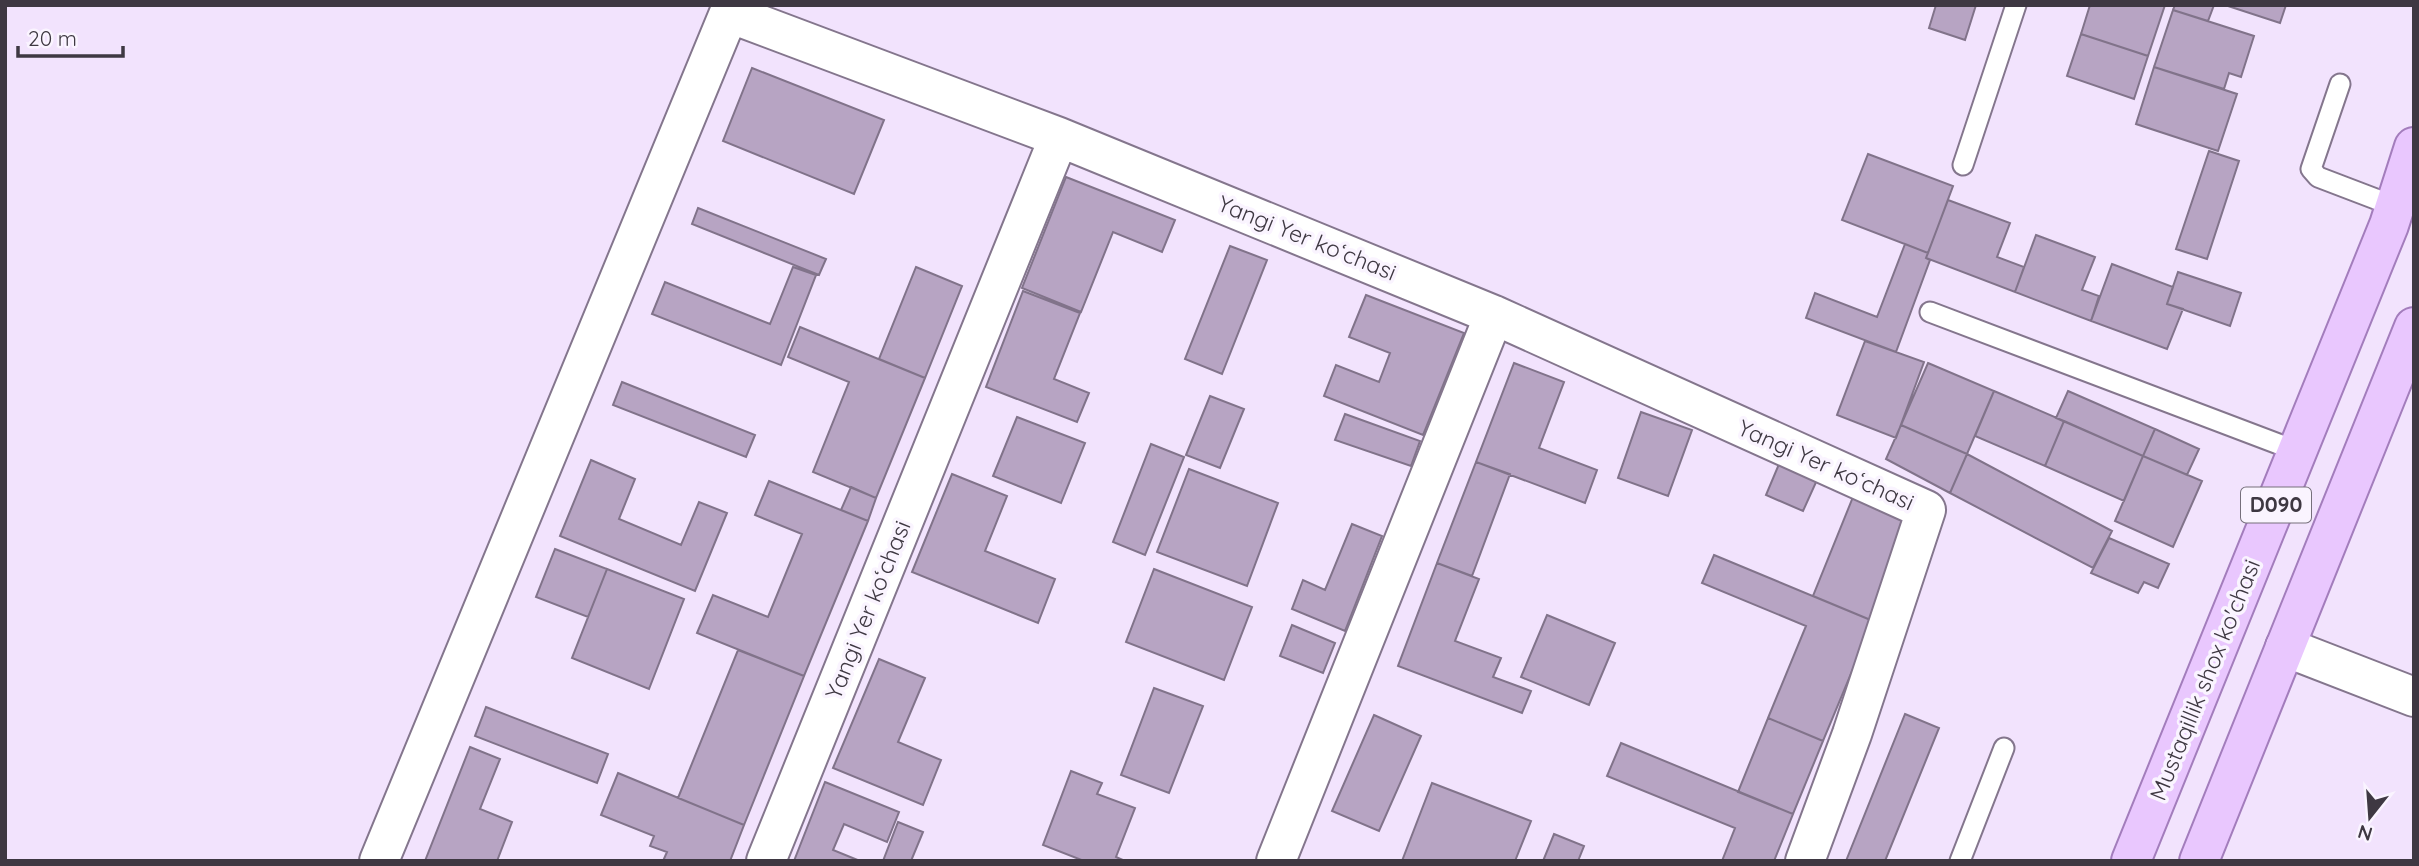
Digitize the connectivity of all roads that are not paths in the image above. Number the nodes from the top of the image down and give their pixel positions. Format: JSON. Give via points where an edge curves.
{"nodes":[{"id":1,"x":2016,"y":5,"type":"edge"},
{"id":2,"x":2340,"y":85,"type":"dead end"},
{"id":3,"x":1059,"y":137,"type":"junction"},
{"id":4,"x":2414,"y":147,"type":"edge"},
{"id":5,"x":1963,"y":165,"type":"dead end"},
{"id":6,"x":2393,"y":206,"type":"junction"},
{"id":7,"x":1930,"y":312,"type":"dead end"},
{"id":8,"x":1494,"y":315,"type":"junction"},
{"id":9,"x":2414,"y":327,"type":"edge"},
{"id":10,"x":2297,"y":451,"type":"junction"},
{"id":11,"x":2285,"y":647,"type":"junction"},
{"id":12,"x":2414,"y":697,"type":"edge"},
{"id":13,"x":2004,"y":748,"type":"dead end"},
{"id":14,"x":379,"y":861,"type":"edge"},
{"id":15,"x":766,"y":861,"type":"edge"},
{"id":16,"x":1276,"y":861,"type":"edge"},
{"id":17,"x":1805,"y":861,"type":"edge"},
{"id":18,"x":1959,"y":861,"type":"edge"},
{"id":19,"x":2131,"y":861,"type":"edge"},
{"id":20,"x":2199,"y":861,"type":"edge"}],
"edges":[{"from":1,"to":5,"type":"lane"},
{"from":2,"to":6,"type":"lane","via":[[2311,169],[2318,177]]},
{"from":3,"to":8,"type":"street","name":"Yangi Yer koʻchasi"},
{"from":3,"to":14,"type":"street","via":[[729,13]]},
{"from":3,"to":15,"type":"street","name":"Yangi Yer koʻchasi"},
{"from":4,"to":6,"type":"main road","name":"Mustaqillik shox ko'chasi","number":"D090"},
{"from":6,"to":10,"type":"main road","name":"Mustaqillik shox ko'chasi","number":"D090"},
{"from":7,"to":10,"type":"lane"},
{"from":8,"to":16,"type":"street"},
{"from":8,"to":17,"type":"street","name":"Yangi Yer koʻchasi","via":[[1926,510]]},
{"from":9,"to":11,"type":"main road","number":"D090"},
{"from":10,"to":19,"type":"main road","name":"Mustaqillik shox ko'chasi","number":"D090"},
{"from":11,"to":12,"type":"street"},
{"from":11,"to":20,"type":"main road","number":"D090"},
{"from":13,"to":18,"type":"lane"}]}
